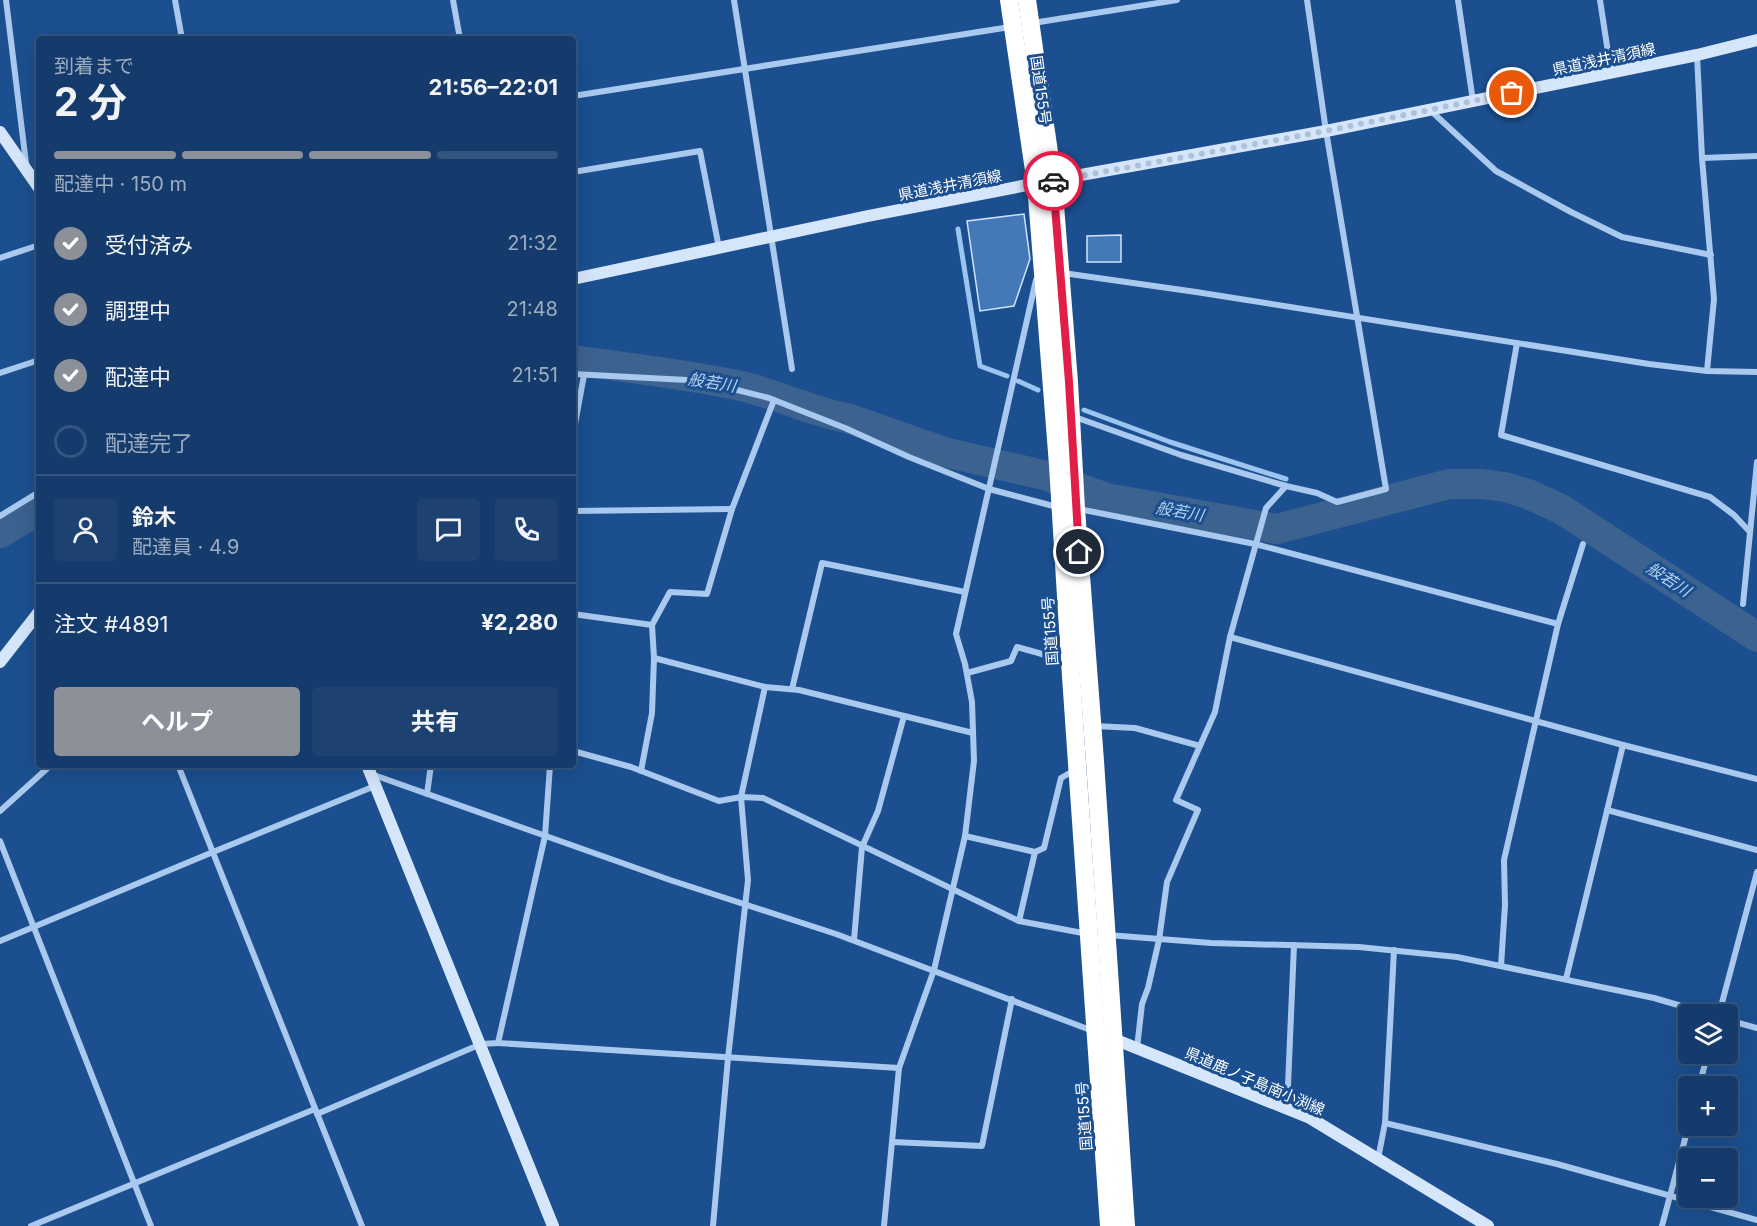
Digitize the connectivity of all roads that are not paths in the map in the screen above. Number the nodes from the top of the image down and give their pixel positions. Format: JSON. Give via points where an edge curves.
{"nodes":[{"id":1,"x":6,"y":0,"type":"edge"},
{"id":2,"x":175,"y":0,"type":"edge"},
{"id":3,"x":453,"y":0,"type":"edge"},
{"id":4,"x":734,"y":0,"type":"edge"},
{"id":5,"x":1009,"y":0,"type":"edge"},
{"id":6,"x":1027,"y":0,"type":"edge"},
{"id":7,"x":1177,"y":0,"type":"edge"},
{"id":8,"x":1307,"y":0,"type":"edge"},
{"id":9,"x":1458,"y":0,"type":"edge"},
{"id":10,"x":1600,"y":0,"type":"edge"},
{"id":11,"x":1022,"y":25,"type":"junction"},
{"id":12,"x":181,"y":36,"type":"edge"},
{"id":13,"x":459,"y":36,"type":"edge"},
{"id":14,"x":1757,"y":40,"type":"edge"},
{"id":15,"x":1697,"y":55,"type":"junction"},
{"id":16,"x":744,"y":68,"type":"junction"},
{"id":17,"x":1612,"y":73,"type":"junction"},
{"id":18,"x":576,"y":96,"type":"edge"},
{"id":19,"x":1473,"y":101,"type":"junction"},
{"id":20,"x":1430,"y":110,"type":"junction"},
{"id":21,"x":1326,"y":131,"type":"junction"},
{"id":22,"x":1,"y":135,"type":"edge"},
{"id":23,"x":1757,"y":156,"type":"edge"},
{"id":24,"x":1702,"y":158,"type":"junction"},
{"id":25,"x":26,"y":170,"type":"junction"},
{"id":26,"x":576,"y":172,"type":"edge"},
{"id":27,"x":1045,"y":182,"type":"junction"},
{"id":28,"x":36,"y":184,"type":"edge"},
{"id":29,"x":772,"y":237,"type":"junction"},
{"id":30,"x":36,"y":246,"type":"edge"},
{"id":31,"x":719,"y":249,"type":"junction"},
{"id":32,"x":1711,"y":255,"type":"junction"},
{"id":33,"x":0,"y":258,"type":"edge"},
{"id":34,"x":1051,"y":273,"type":"junction"},
{"id":35,"x":576,"y":278,"type":"edge"},
{"id":36,"x":1357,"y":319,"type":"junction"},
{"id":37,"x":1517,"y":343,"type":"junction"},
{"id":38,"x":36,"y":361,"type":"edge"},
{"id":39,"x":792,"y":369,"type":"dead end"},
{"id":40,"x":1707,"y":371,"type":"junction"},
{"id":41,"x":1757,"y":372,"type":"edge"},
{"id":42,"x":0,"y":373,"type":"edge"},
{"id":43,"x":576,"y":374,"type":"edge"},
{"id":44,"x":584,"y":375,"type":"junction"},
{"id":45,"x":774,"y":400,"type":"junction"},
{"id":46,"x":1071,"y":416,"type":"junction"},
{"id":47,"x":576,"y":419,"type":"edge"},
{"id":48,"x":1757,"y":462,"type":"edge"},
{"id":49,"x":1066,"y":466,"type":"junction"},
{"id":50,"x":990,"y":486,"type":"junction"},
{"id":51,"x":1286,"y":486,"type":"junction"},
{"id":52,"x":36,"y":494,"type":"edge"},
{"id":53,"x":1068,"y":505,"type":"junction"},
{"id":54,"x":732,"y":509,"type":"junction"},
{"id":55,"x":576,"y":511,"type":"edge"},
{"id":56,"x":0,"y":516,"type":"edge"},
{"id":57,"x":1750,"y":532,"type":"junction"},
{"id":58,"x":1256,"y":540,"type":"junction"},
{"id":59,"x":1583,"y":544,"type":"dead end"},
{"id":60,"x":965,"y":592,"type":"junction"},
{"id":61,"x":1743,"y":604,"type":"dead end"},
{"id":62,"x":576,"y":614,"type":"edge"},
{"id":63,"x":36,"y":616,"type":"edge"},
{"id":64,"x":1558,"y":624,"type":"junction"},
{"id":65,"x":651,"y":625,"type":"junction"},
{"id":66,"x":1230,"y":637,"type":"junction"},
{"id":67,"x":654,"y":658,"type":"junction"},
{"id":68,"x":0,"y":662,"type":"edge"},
{"id":69,"x":1070,"y":662,"type":"junction"},
{"id":70,"x":967,"y":673,"type":"junction"},
{"id":71,"x":765,"y":687,"type":"junction"},
{"id":72,"x":792,"y":689,"type":"junction"},
{"id":73,"x":904,"y":716,"type":"junction"},
{"id":74,"x":1536,"y":721,"type":"junction"},
{"id":75,"x":1092,"y":726,"type":"junction"},
{"id":76,"x":973,"y":733,"type":"junction"},
{"id":77,"x":1623,"y":745,"type":"junction"},
{"id":78,"x":1200,"y":746,"type":"junction"},
{"id":79,"x":576,"y":752,"type":"edge"},
{"id":80,"x":48,"y":768,"type":"edge"},
{"id":81,"x":179,"y":768,"type":"edge"},
{"id":82,"x":431,"y":768,"type":"edge"},
{"id":83,"x":550,"y":768,"type":"edge"},
{"id":84,"x":1078,"y":768,"type":"junction"},
{"id":85,"x":369,"y":769,"type":"edge"},
{"id":86,"x":640,"y":771,"type":"junction"},
{"id":87,"x":1757,"y":778,"type":"edge"},
{"id":88,"x":375,"y":786,"type":"junction"},
{"id":89,"x":427,"y":794,"type":"junction"},
{"id":90,"x":741,"y":797,"type":"junction"},
{"id":91,"x":1607,"y":810,"type":"junction"},
{"id":92,"x":0,"y":811,"type":"edge"},
{"id":93,"x":545,"y":836,"type":"junction"},
{"id":94,"x":965,"y":836,"type":"junction"},
{"id":95,"x":0,"y":841,"type":"edge"},
{"id":96,"x":862,"y":847,"type":"junction"},
{"id":97,"x":1757,"y":850,"type":"edge"},
{"id":98,"x":213,"y":852,"type":"junction"},
{"id":99,"x":1035,"y":852,"type":"junction"},
{"id":100,"x":1757,"y":872,"type":"edge"},
{"id":101,"x":953,"y":890,"type":"junction"},
{"id":102,"x":747,"y":905,"type":"junction"},
{"id":103,"x":1019,"y":921,"type":"junction"},
{"id":104,"x":33,"y":927,"type":"junction"},
{"id":105,"x":1097,"y":934,"type":"junction"},
{"id":106,"x":854,"y":940,"type":"junction"},
{"id":107,"x":1159,"y":940,"type":"junction"},
{"id":108,"x":0,"y":941,"type":"edge"},
{"id":109,"x":1294,"y":945,"type":"junction"},
{"id":110,"x":1394,"y":950,"type":"junction"},
{"id":111,"x":1501,"y":966,"type":"junction"},
{"id":112,"x":934,"y":970,"type":"junction"},
{"id":113,"x":1566,"y":979,"type":"junction"},
{"id":114,"x":1012,"y":999,"type":"junction"},
{"id":115,"x":1722,"y":1004,"type":"edge"},
{"id":116,"x":1678,"y":1005,"type":"edge"},
{"id":117,"x":1738,"y":1023,"type":"edge"},
{"id":118,"x":1757,"y":1028,"type":"edge"},
{"id":119,"x":1096,"y":1032,"type":"junction"},
{"id":120,"x":1114,"y":1039,"type":"junction"},
{"id":121,"x":498,"y":1043,"type":"junction"},
{"id":122,"x":480,"y":1044,"type":"junction"},
{"id":123,"x":1137,"y":1048,"type":"junction"},
{"id":124,"x":728,"y":1058,"type":"junction"},
{"id":125,"x":899,"y":1068,"type":"junction"},
{"id":126,"x":1287,"y":1109,"type":"junction"},
{"id":127,"x":316,"y":1111,"type":"junction"},
{"id":128,"x":1385,"y":1123,"type":"junction"},
{"id":129,"x":1686,"y":1136,"type":"edge"},
{"id":130,"x":892,"y":1142,"type":"junction"},
{"id":131,"x":1378,"y":1159,"type":"junction"},
{"id":132,"x":135,"y":1184,"type":"junction"},
{"id":133,"x":1670,"y":1195,"type":"junction"},
{"id":134,"x":1757,"y":1220,"type":"edge"},
{"id":135,"x":31,"y":1226,"type":"edge"},
{"id":136,"x":152,"y":1226,"type":"edge"},
{"id":137,"x":362,"y":1226,"type":"edge"},
{"id":138,"x":553,"y":1226,"type":"edge"},
{"id":139,"x":713,"y":1226,"type":"edge"},
{"id":140,"x":884,"y":1226,"type":"edge"},
{"id":141,"x":1109,"y":1226,"type":"edge"},
{"id":142,"x":1126,"y":1226,"type":"edge"},
{"id":143,"x":1488,"y":1226,"type":"edge"},
{"id":144,"x":1662,"y":1226,"type":"edge"}],
"edges":[{"from":1,"to":25,"type":"street"},
{"from":2,"to":12,"type":"street"},
{"from":3,"to":13,"type":"street"},
{"from":4,"to":16,"type":"street"},
{"from":5,"to":11,"type":"highway","name":"国道155号"},
{"from":6,"to":11,"type":"highway","name":"国道155号"},
{"from":7,"to":11,"type":"street"},
{"from":8,"to":21,"type":"street"},
{"from":9,"to":19,"type":"street"},
{"from":10,"to":17,"type":"street"},
{"from":11,"to":16,"type":"street"},
{"from":11,"to":27,"type":"highway","name":"国道155号"},
{"from":14,"to":15,"type":"main road","name":"県道浅井清須線"},
{"from":15,"to":17,"type":"main road","name":"県道浅井清須線"},
{"from":15,"to":24,"type":"street"},
{"from":16,"to":18,"type":"street"},
{"from":16,"to":29,"type":"street"},
{"from":17,"to":19,"type":"main road","name":"県道浅井清須線"},
{"from":19,"to":20,"type":"main road","name":"県道浅井清須線"},
{"from":20,"to":21,"type":"main road","name":"県道浅井清須線"},
{"from":20,"to":32,"type":"street","via":[[1496,171],[1571,212],[1622,237]]},
{"from":21,"to":27,"type":"main road","name":"県道浅井清須線"},
{"from":21,"to":36,"type":"street"},
{"from":22,"to":25,"type":"main road"},
{"from":23,"to":24,"type":"street"},
{"from":24,"to":32,"type":"street"},
{"from":25,"to":28,"type":"main road"},
{"from":26,"to":31,"type":"street","via":[[700,151]]},
{"from":27,"to":29,"type":"main road","name":"県道浅井清須線"},
{"from":27,"to":34,"type":"highway","name":"国道155号"},
{"from":29,"to":31,"type":"main road","name":"県道浅井清須線"},
{"from":29,"to":39,"type":"street"},
{"from":30,"to":33,"type":"street"},
{"from":31,"to":35,"type":"main road","name":"県道浅井清須線"},
{"from":32,"to":40,"type":"street","via":[[1714,299]]},
{"from":34,"to":36,"type":"street"},
{"from":34,"to":46,"type":"highway","name":"国道155号"},
{"from":34,"to":49,"type":"highway","name":"国道155号"},
{"from":34,"to":50,"type":"street","via":[[1037,278]]},
{"from":36,"to":37,"type":"street"},
{"from":36,"to":51,"type":"street","via":[[1386,489],[1337,502]]},
{"from":37,"to":40,"type":"street"},
{"from":37,"to":57,"type":"street","via":[[1501,435],[1710,497]]},
{"from":38,"to":42,"type":"street"},
{"from":40,"to":41,"type":"street"},
{"from":43,"to":44,"type":"street"},
{"from":44,"to":45,"type":"street","via":[[687,380]]},
{"from":44,"to":47,"type":"street"},
{"from":45,"to":50,"type":"street","via":[[909,457]]},
{"from":45,"to":54,"type":"street"},
{"from":46,"to":49,"type":"highway","name":"国道155号"},
{"from":46,"to":51,"type":"street","via":[[1181,455]]},
{"from":48,"to":57,"type":"street"},
{"from":49,"to":53,"type":"highway","name":"国道155号"},
{"from":50,"to":53,"type":"street"},
{"from":50,"to":60,"type":"street"},
{"from":51,"to":58,"type":"street","via":[[1266,508]]},
{"from":52,"to":56,"type":"street"},
{"from":53,"to":58,"type":"street"},
{"from":53,"to":69,"type":"highway","name":"国道155号"},
{"from":53,"to":75,"type":"highway","name":"国道155号"},
{"from":54,"to":55,"type":"street"},
{"from":54,"to":65,"type":"street","via":[[706,594],[670,592]]},
{"from":57,"to":61,"type":"street"},
{"from":58,"to":64,"type":"street"},
{"from":58,"to":66,"type":"street"},
{"from":59,"to":64,"type":"street"},
{"from":60,"to":70,"type":"street","via":[[956,634]]},
{"from":60,"to":72,"type":"street","via":[[822,563]]},
{"from":62,"to":65,"type":"street"},
{"from":63,"to":68,"type":"main road"},
{"from":64,"to":74,"type":"street"},
{"from":65,"to":67,"type":"street"},
{"from":66,"to":74,"type":"street"},
{"from":66,"to":78,"type":"street","via":[[1215,712]]},
{"from":67,"to":71,"type":"street"},
{"from":67,"to":86,"type":"street","via":[[652,713]]},
{"from":69,"to":70,"type":"street","via":[[1017,647],[1011,662]]},
{"from":69,"to":84,"type":"highway","name":"国道155号"},
{"from":70,"to":76,"type":"street"},
{"from":71,"to":72,"type":"street"},
{"from":71,"to":90,"type":"street"},
{"from":72,"to":73,"type":"street"},
{"from":73,"to":76,"type":"street"},
{"from":73,"to":96,"type":"street","via":[[878,811]]},
{"from":74,"to":77,"type":"street"},
{"from":74,"to":111,"type":"street","via":[[1504,860]]},
{"from":75,"to":78,"type":"street","via":[[1135,728]]},
{"from":75,"to":105,"type":"highway","name":"国道155号"},
{"from":76,"to":94,"type":"street","via":[[974,761]]},
{"from":77,"to":87,"type":"street"},
{"from":77,"to":91,"type":"street"},
{"from":78,"to":107,"type":"street","via":[[1176,800],[1198,810],[1167,882]]},
{"from":79,"to":86,"type":"street"},
{"from":80,"to":92,"type":"street"},
{"from":81,"to":98,"type":"street"},
{"from":82,"to":89,"type":"street"},
{"from":83,"to":93,"type":"street"},
{"from":84,"to":99,"type":"street","via":[[1061,778],[1044,848]]},
{"from":84,"to":105,"type":"highway","name":"国道155号"},
{"from":85,"to":88,"type":"main road"},
{"from":85,"to":89,"type":"street"},
{"from":86,"to":90,"type":"street","via":[[719,801]]},
{"from":88,"to":98,"type":"street"},
{"from":88,"to":122,"type":"main road"},
{"from":89,"to":93,"type":"street"},
{"from":90,"to":96,"type":"street","via":[[764,798]]},
{"from":90,"to":102,"type":"street"},
{"from":91,"to":97,"type":"street"},
{"from":91,"to":113,"type":"street"},
{"from":93,"to":102,"type":"street"},
{"from":93,"to":121,"type":"street"},
{"from":94,"to":99,"type":"street"},
{"from":94,"to":101,"type":"street"},
{"from":95,"to":104,"type":"street"},
{"from":96,"to":101,"type":"street"},
{"from":96,"to":106,"type":"street"},
{"from":98,"to":104,"type":"street"},
{"from":98,"to":127,"type":"street"},
{"from":99,"to":103,"type":"street"},
{"from":100,"to":115,"type":"street"},
{"from":101,"to":103,"type":"street"},
{"from":101,"to":112,"type":"street"},
{"from":102,"to":106,"type":"street"},
{"from":102,"to":124,"type":"street"},
{"from":103,"to":105,"type":"street"},
{"from":104,"to":108,"type":"street"},
{"from":104,"to":132,"type":"street"},
{"from":105,"to":107,"type":"street"},
{"from":105,"to":119,"type":"highway","name":"国道155号"},
{"from":105,"to":120,"type":"highway","name":"国道155号"},
{"from":106,"to":112,"type":"street"},
{"from":107,"to":109,"type":"street"},
{"from":107,"to":123,"type":"street","via":[[1142,1004]]},
{"from":109,"to":110,"type":"street"},
{"from":109,"to":126,"type":"street"},
{"from":110,"to":111,"type":"street"},
{"from":110,"to":128,"type":"street"},
{"from":111,"to":113,"type":"street"},
{"from":112,"to":114,"type":"street"},
{"from":112,"to":125,"type":"street"},
{"from":113,"to":116,"type":"street"},
{"from":114,"to":119,"type":"street"},
{"from":114,"to":130,"type":"street","via":[[982,1146]]},
{"from":117,"to":118,"type":"street"},
{"from":119,"to":120,"type":"main road","name":"県道鹿ノ子島南小渕線"},
{"from":119,"to":141,"type":"highway","name":"国道155号"},
{"from":120,"to":123,"type":"main road","name":"県道鹿ノ子島南小渕線"},
{"from":120,"to":142,"type":"highway","name":"国道155号"},
{"from":121,"to":122,"type":"street"},
{"from":121,"to":124,"type":"street"},
{"from":122,"to":127,"type":"street"},
{"from":122,"to":138,"type":"main road"},
{"from":123,"to":126,"type":"main road","name":"県道鹿ノ子島南小渕線"},
{"from":124,"to":125,"type":"street"},
{"from":124,"to":139,"type":"street"},
{"from":125,"to":130,"type":"street"},
{"from":126,"to":131,"type":"main road","name":"県道鹿ノ子島南小渕線","via":[[1310,1118]]},
{"from":127,"to":132,"type":"street"},
{"from":127,"to":137,"type":"street"},
{"from":128,"to":131,"type":"street"},
{"from":128,"to":133,"type":"street"},
{"from":129,"to":133,"type":"street"},
{"from":130,"to":140,"type":"street"},
{"from":131,"to":143,"type":"main road","name":"県道鹿ノ子島南小渕線"},
{"from":132,"to":135,"type":"street"},
{"from":132,"to":136,"type":"street"},
{"from":133,"to":134,"type":"street"},
{"from":133,"to":144,"type":"street"}]}
